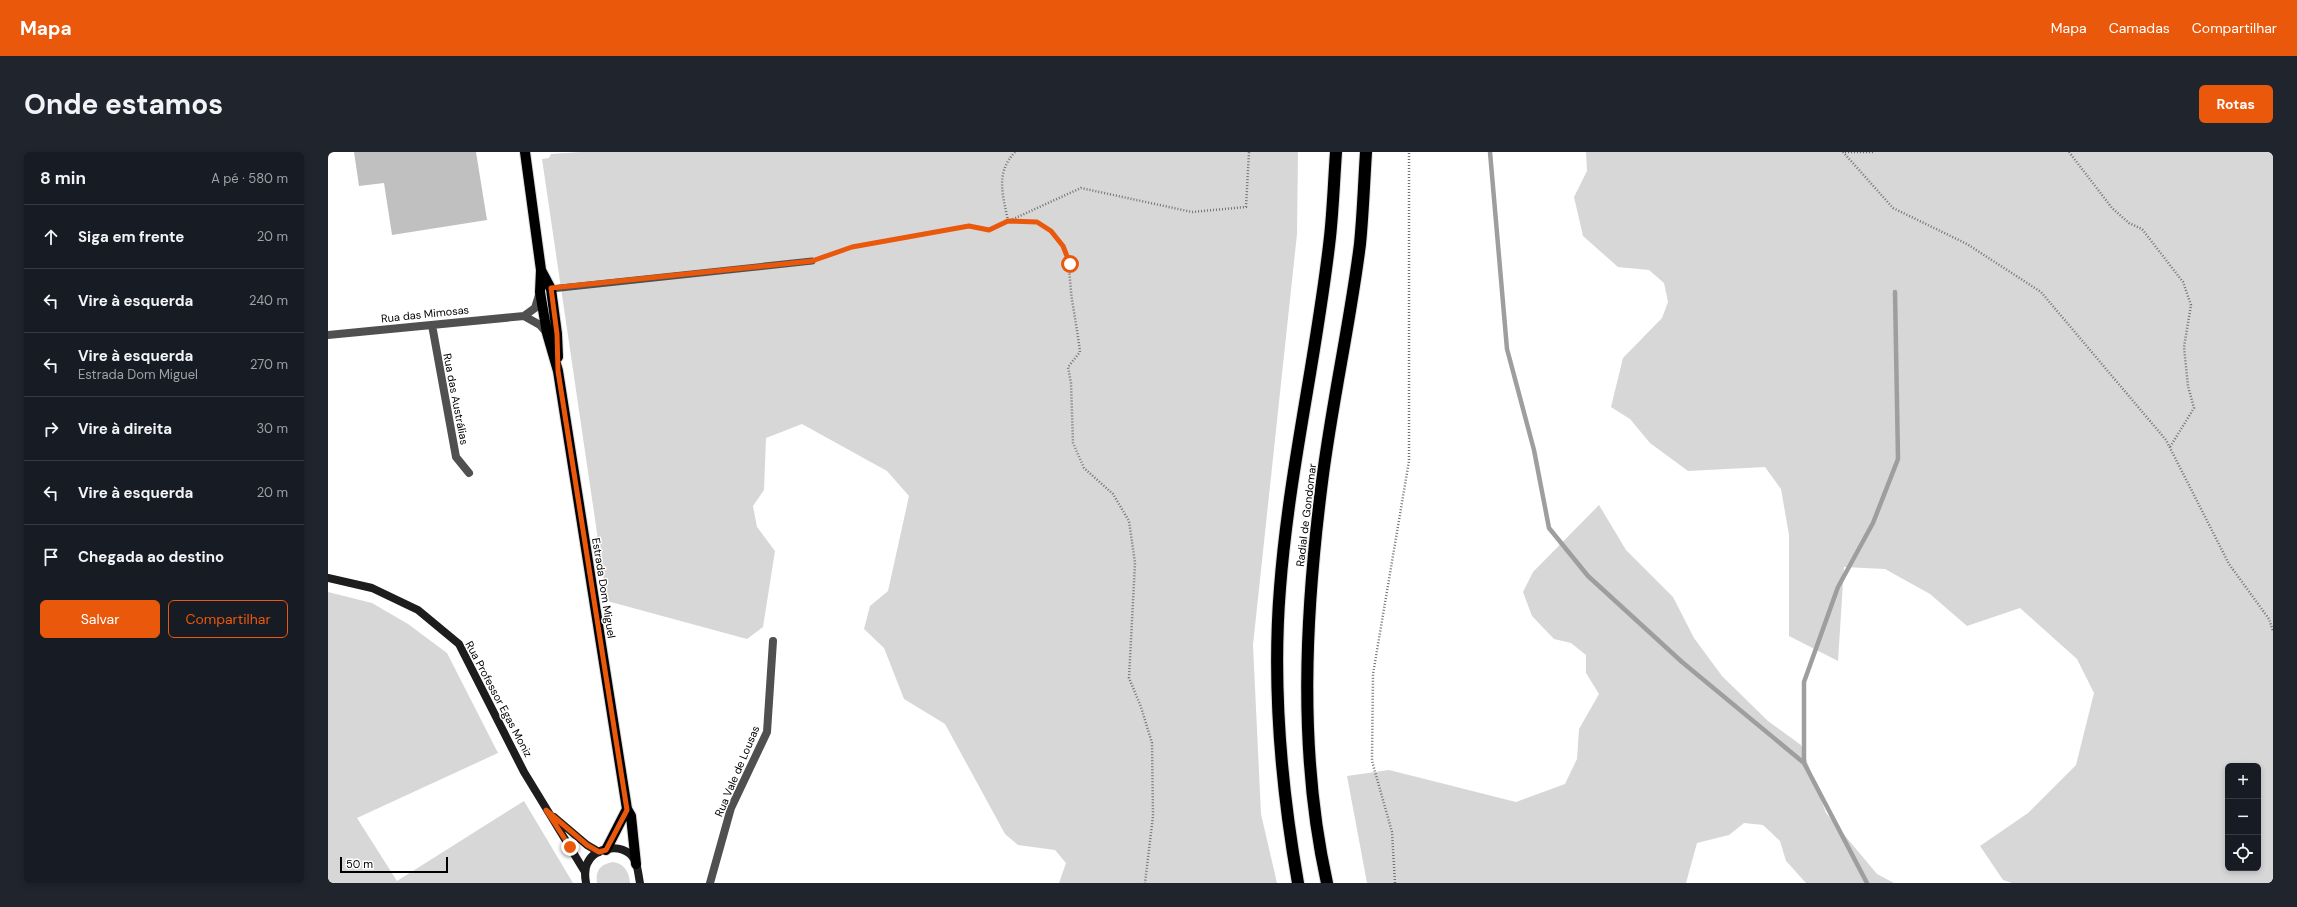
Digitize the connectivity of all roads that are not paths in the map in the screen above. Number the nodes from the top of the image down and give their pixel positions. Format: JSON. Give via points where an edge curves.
{"nodes":[{"id":1,"x":525,"y":152,"type":"edge"},
{"id":2,"x":1336,"y":152,"type":"edge"},
{"id":3,"x":1366,"y":152,"type":"edge"},
{"id":4,"x":812,"y":261,"type":"road end"},
{"id":5,"x":541,"y":270,"type":"junction"},
{"id":6,"x":551,"y":288,"type":"junction"},
{"id":7,"x":540,"y":292,"type":"junction"},
{"id":8,"x":524,"y":316,"type":"junction"},
{"id":9,"x":432,"y":325,"type":"junction"},
{"id":10,"x":547,"y":333,"type":"junction"},
{"id":11,"x":328,"y":335,"type":"edge"},
{"id":12,"x":558,"y":371,"type":"junction"},
{"id":13,"x":469,"y":473,"type":"dead end"},
{"id":14,"x":328,"y":578,"type":"edge"},
{"id":15,"x":773,"y":641,"type":"dead end"},
{"id":16,"x":546,"y":810,"type":"junction"},
{"id":17,"x":627,"y":810,"type":"junction"},
{"id":18,"x":602,"y":851,"type":"junction"},
{"id":19,"x":636,"y":864,"type":"junction"},
{"id":20,"x":585,"y":872,"type":"junction"},
{"id":21,"x":586,"y":883,"type":"edge"},
{"id":22,"x":640,"y":883,"type":"edge"},
{"id":23,"x":710,"y":883,"type":"edge"},
{"id":24,"x":1298,"y":883,"type":"edge"},
{"id":25,"x":1328,"y":883,"type":"edge"}],
"edges":[{"from":1,"to":5,"type":"main road","name":"Estrada Dom Miguel"},
{"from":2,"to":24,"type":"highway","name":"Radial de Gondomar","via":[[1330,236],[1292,476],[1279,590],[1277,708],[1288,828]]},
{"from":3,"to":25,"type":"highway","name":"Radial de Gondomar","via":[[1360,244],[1322,481],[1310,600],[1307,671],[1309,758],[1318,841]]},
{"from":4,"to":6,"type":"lane"},
{"from":5,"to":6,"type":"main road","name":"Estrada Dom Miguel"},
{"from":5,"to":7,"type":"main road","name":"Estrada Dom Miguel"},
{"from":6,"to":12,"type":"main road","name":"Estrada Dom Miguel","via":[[557,334]]},
{"from":7,"to":8,"type":"street","via":[[535,308]]},
{"from":7,"to":10,"type":"main road","name":"Estrada Dom Miguel"},
{"from":8,"to":9,"type":"street","name":"Rua das Mimosas"},
{"from":8,"to":10,"type":"street","via":[[540,325]]},
{"from":9,"to":11,"type":"street","name":"Rua das Mimosas"},
{"from":9,"to":13,"type":"street","name":"Rua das Austrálias","via":[[456,457]]},
{"from":10,"to":12,"type":"main road","name":"Estrada Dom Miguel"},
{"from":12,"to":17,"type":"main road","name":"Estrada Dom Miguel"},
{"from":14,"to":16,"type":"main road","name":"Rua Professor Egas Moniz","via":[[372,588],[418,610],[459,644]]},
{"from":15,"to":23,"type":"street","name":"Rua Vale de Lousas","via":[[767,732],[731,808]]},
{"from":16,"to":18,"type":"main road","name":"Rua Professor Egas Moniz","via":[[587,845]]},
{"from":16,"to":20,"type":"main road","name":"Rua Professor Egas Moniz"},
{"from":17,"to":18,"type":"main road"},
{"from":17,"to":19,"type":"main road","name":"Estrada Dom Miguel","via":[[631,816]]},
{"from":18,"to":19,"type":"main road","via":[[620,849],[629,853]]},
{"from":18,"to":20,"type":"main road","via":[[587,863]]},
{"from":19,"to":22,"type":"main road"},
{"from":20,"to":21,"type":"main road"}]}
